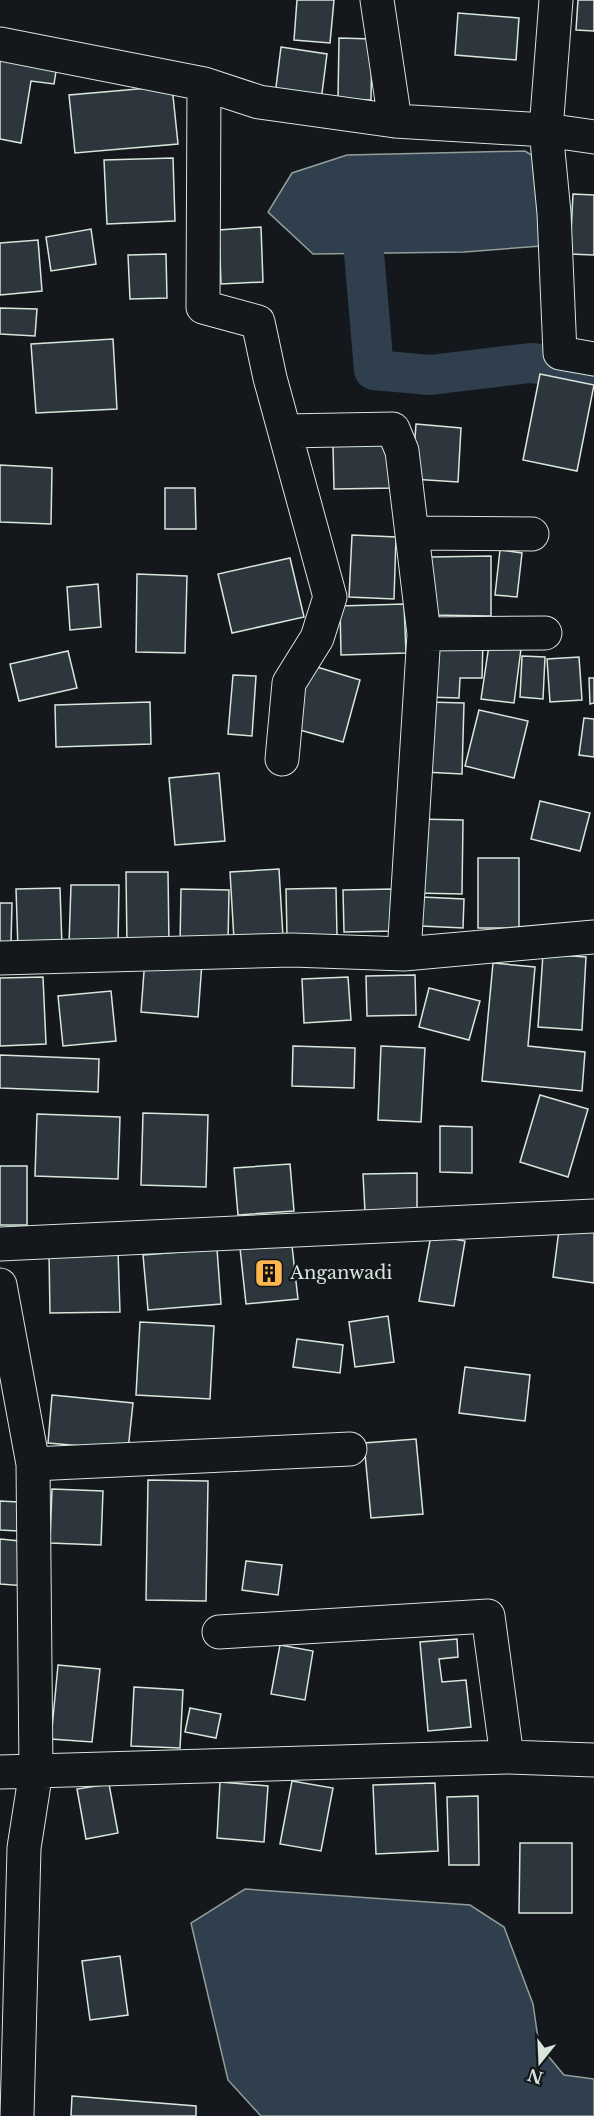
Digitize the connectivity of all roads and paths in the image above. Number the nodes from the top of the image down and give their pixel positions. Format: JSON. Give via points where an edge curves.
{"nodes":[{"id":1,"x":377,"y":0,"type":"edge"},
{"id":2,"x":556,"y":0,"type":"edge"},
{"id":3,"x":0,"y":44,"type":"edge"},
{"id":4,"x":204,"y":84,"type":"junction"},
{"id":5,"x":395,"y":121,"type":"junction"},
{"id":6,"x":546,"y":130,"type":"junction"},
{"id":7,"x":594,"y":137,"type":"edge"},
{"id":8,"x":594,"y":359,"type":"edge"},
{"id":9,"x":285,"y":431,"type":"junction"},
{"id":10,"x":412,"y":533,"type":"junction"},
{"id":11,"x":532,"y":534,"type":"dead end"},
{"id":12,"x":545,"y":633,"type":"dead end"},
{"id":13,"x":423,"y":634,"type":"junction"},
{"id":14,"x":282,"y":759,"type":"dead end"},
{"id":15,"x":594,"y":937,"type":"edge"},
{"id":16,"x":404,"y":954,"type":"junction"},
{"id":17,"x":0,"y":958,"type":"edge"},
{"id":18,"x":594,"y":1216,"type":"edge"},
{"id":19,"x":0,"y":1244,"type":"edge"},
{"id":20,"x":0,"y":1285,"type":"edge"},
{"id":21,"x":350,"y":1449,"type":"dead end"},
{"id":22,"x":33,"y":1464,"type":"junction"},
{"id":23,"x":219,"y":1632,"type":"dead end"},
{"id":24,"x":507,"y":1757,"type":"junction"},
{"id":25,"x":594,"y":1760,"type":"edge"},
{"id":26,"x":36,"y":1770,"type":"junction"},
{"id":27,"x":0,"y":1772,"type":"edge"},
{"id":28,"x":17,"y":2116,"type":"edge"}],
"edges":[{"from":1,"to":5,"type":"street"},
{"from":2,"to":6,"type":"street"},
{"from":3,"to":4,"type":"street"},
{"from":4,"to":5,"type":"street","via":[[259,102]]},
{"from":4,"to":9,"type":"street","via":[[203,307],[258,322]]},
{"from":5,"to":6,"type":"street"},
{"from":6,"to":7,"type":"street"},
{"from":6,"to":8,"type":"street","via":[[560,353]]},
{"from":9,"to":10,"type":"street","via":[[393,429],[402,451]]},
{"from":9,"to":14,"type":"street","via":[[330,597],[317,638],[289,683]]},
{"from":10,"to":11,"type":"street"},
{"from":10,"to":13,"type":"street"},
{"from":12,"to":13,"type":"street"},
{"from":13,"to":16,"type":"street"},
{"from":15,"to":16,"type":"street"},
{"from":16,"to":17,"type":"street","via":[[292,950]]},
{"from":18,"to":19,"type":"street"},
{"from":20,"to":22,"type":"street"},
{"from":21,"to":22,"type":"street"},
{"from":22,"to":26,"type":"street"},
{"from":23,"to":24,"type":"street","via":[[488,1616]]},
{"from":24,"to":25,"type":"street"},
{"from":24,"to":26,"type":"street"},
{"from":26,"to":27,"type":"street"},
{"from":26,"to":28,"type":"street","via":[[24,1848]]}]}
